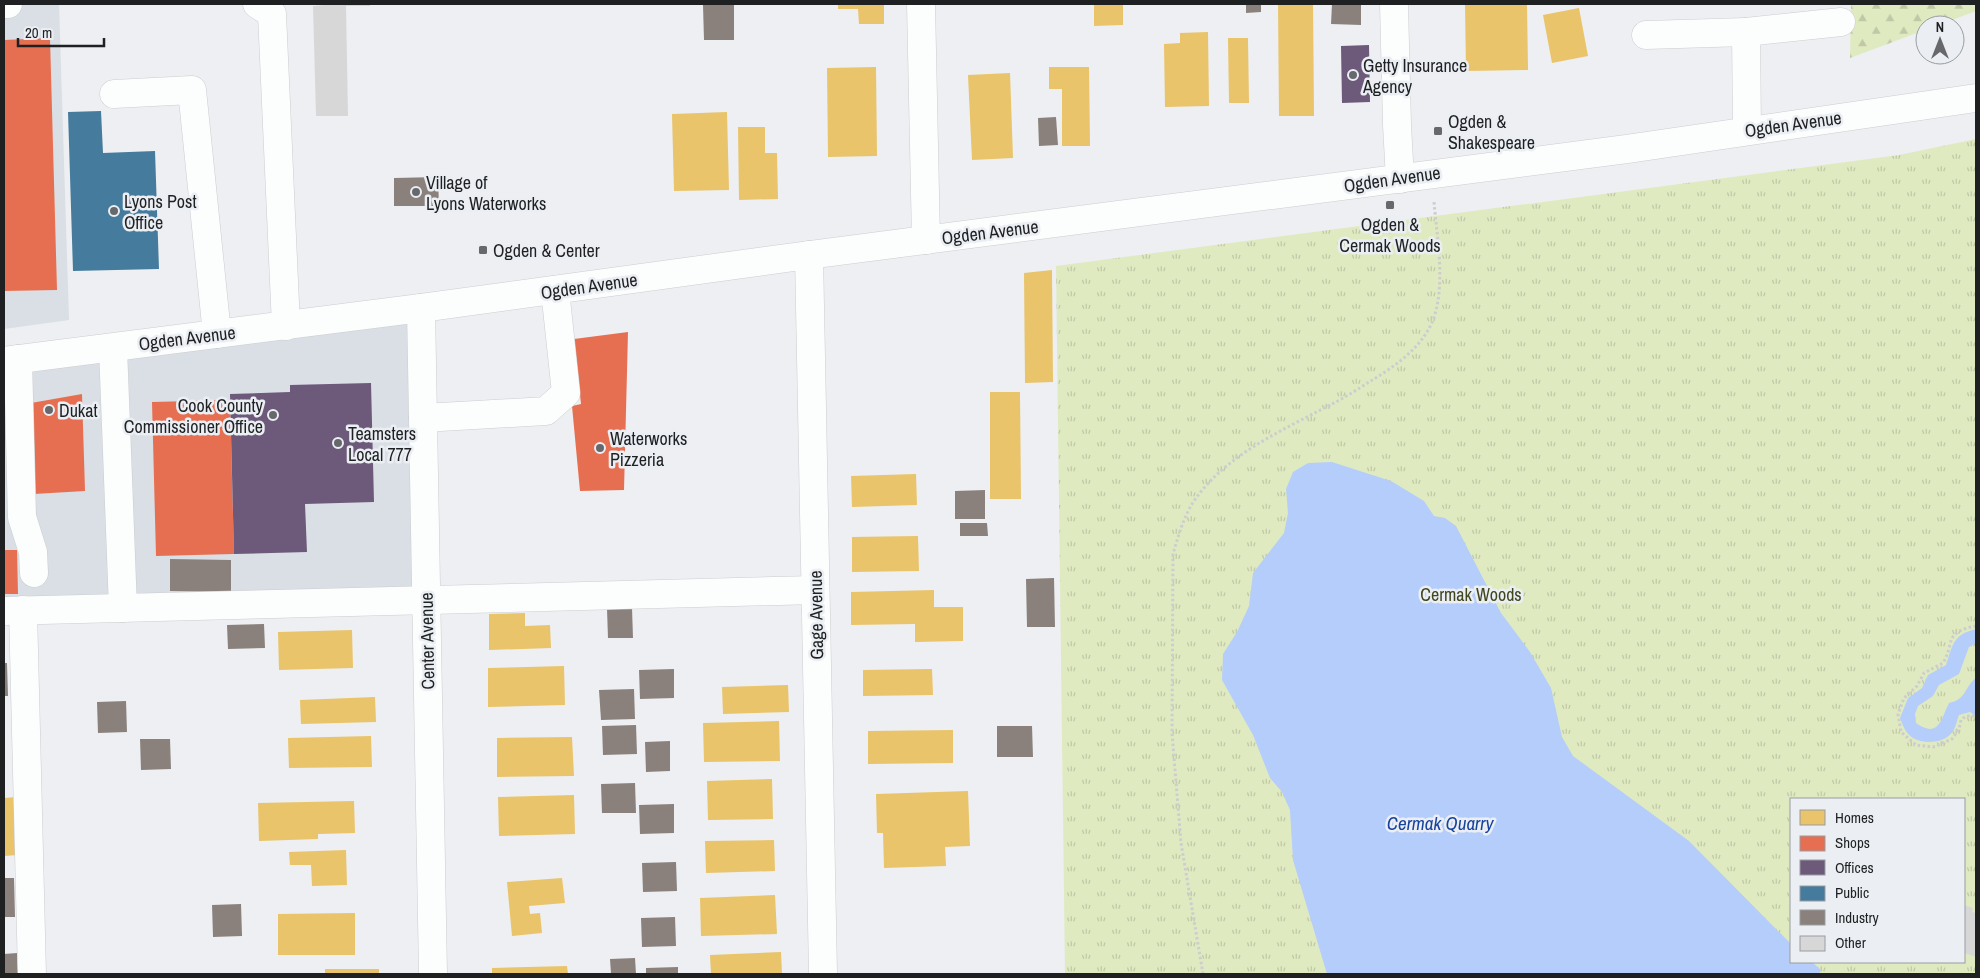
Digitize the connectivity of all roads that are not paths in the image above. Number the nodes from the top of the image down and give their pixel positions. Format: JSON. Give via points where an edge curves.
{"nodes":[{"id":1,"x":4,"y":4,"type":"edge"},
{"id":2,"x":8,"y":4,"type":"edge"},
{"id":3,"x":257,"y":4,"type":"edge"},
{"id":4,"x":921,"y":4,"type":"edge"},
{"id":5,"x":1394,"y":4,"type":"edge"},
{"id":6,"x":1841,"y":22,"type":"dead end"},
{"id":7,"x":1746,"y":32,"type":"junction"},
{"id":8,"x":1646,"y":35,"type":"dead end"},
{"id":9,"x":114,"y":94,"type":"dead end"},
{"id":10,"x":1976,"y":98,"type":"edge"},
{"id":11,"x":1747,"y":131,"type":"junction"},
{"id":12,"x":1400,"y":178,"type":"junction"},
{"id":13,"x":926,"y":240,"type":"junction"},
{"id":14,"x":809,"y":255,"type":"junction"},
{"id":15,"x":555,"y":290,"type":"junction"},
{"id":16,"x":421,"y":308,"type":"junction"},
{"id":17,"x":286,"y":326,"type":"junction"},
{"id":18,"x":217,"y":334,"type":"junction"},
{"id":19,"x":113,"y":348,"type":"junction"},
{"id":20,"x":11,"y":360,"type":"edge"},
{"id":21,"x":423,"y":418,"type":"junction"},
{"id":22,"x":34,"y":573,"type":"dead end"},
{"id":23,"x":815,"y":590,"type":"junction"},
{"id":24,"x":426,"y":600,"type":"junction"},
{"id":25,"x":123,"y":608,"type":"junction"},
{"id":26,"x":13,"y":610,"type":"edge"},
{"id":27,"x":32,"y":974,"type":"edge"},
{"id":28,"x":432,"y":974,"type":"edge"},
{"id":29,"x":823,"y":974,"type":"edge"}],
"edges":[{"from":1,"to":2,"type":"main road"},
{"from":3,"to":17,"type":"main road","via":[[272,14]]},
{"from":4,"to":13,"type":"main road"},
{"from":5,"to":12,"type":"main road"},
{"from":6,"to":7,"type":"main road"},
{"from":7,"to":8,"type":"main road"},
{"from":7,"to":11,"type":"main road"},
{"from":9,"to":18,"type":"main road","via":[[192,90]]},
{"from":10,"to":11,"type":"main road","name":"Ogden Avenue"},
{"from":11,"to":12,"type":"main road","name":"Ogden Avenue"},
{"from":12,"to":13,"type":"main road","name":"Ogden Avenue"},
{"from":13,"to":14,"type":"main road","name":"Ogden Avenue"},
{"from":14,"to":15,"type":"main road","name":"Ogden Avenue"},
{"from":14,"to":23,"type":"main road","name":"Gage Avenue"},
{"from":15,"to":16,"type":"main road","name":"Ogden Avenue"},
{"from":15,"to":21,"type":"main road","via":[[566,393],[546,411]]},
{"from":16,"to":17,"type":"main road","name":"Ogden Avenue"},
{"from":16,"to":21,"type":"main road","name":"Center Avenue"},
{"from":17,"to":18,"type":"main road","name":"Ogden Avenue"},
{"from":18,"to":19,"type":"main road","name":"Ogden Avenue"},
{"from":19,"to":20,"type":"main road","name":"Ogden Avenue"},
{"from":19,"to":25,"type":"main road"},
{"from":20,"to":22,"type":"main road","via":[[22,517],[33,552]]},
{"from":21,"to":24,"type":"main road","name":"Center Avenue"},
{"from":23,"to":24,"type":"main road"},
{"from":23,"to":29,"type":"main road","name":"Gage Avenue"},
{"from":24,"to":25,"type":"main road"},
{"from":24,"to":28,"type":"main road","name":"Center Avenue"},
{"from":25,"to":26,"type":"main road"},
{"from":26,"to":27,"type":"main road"}]}
